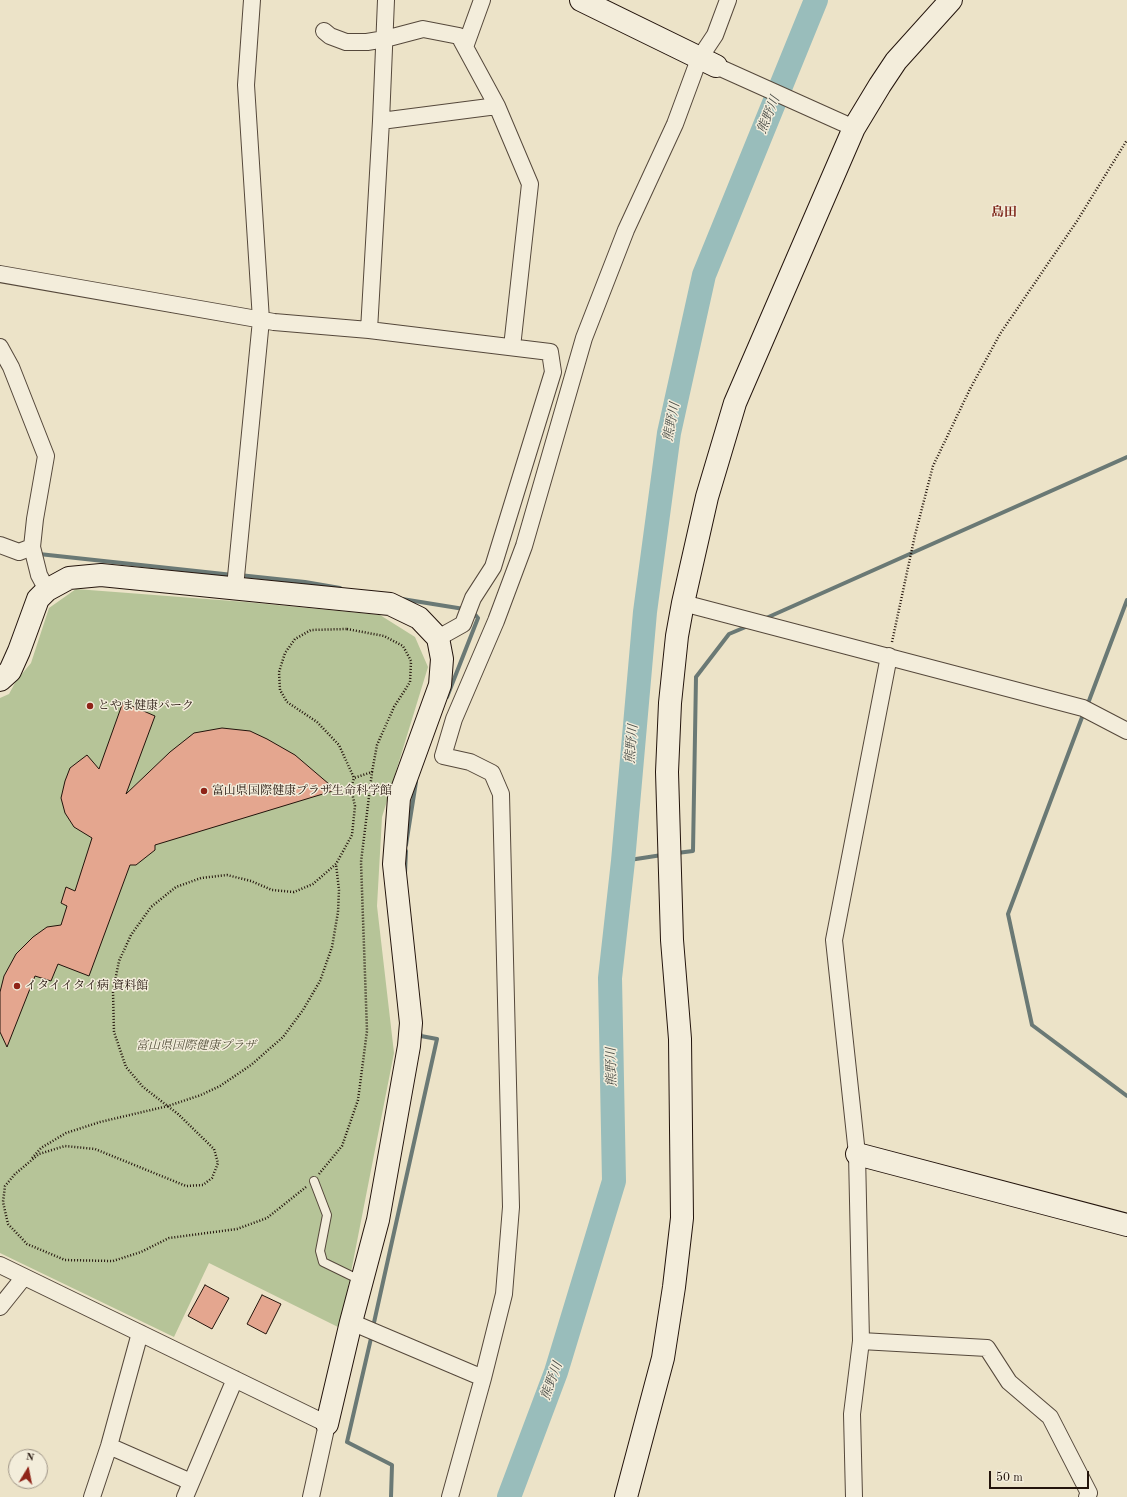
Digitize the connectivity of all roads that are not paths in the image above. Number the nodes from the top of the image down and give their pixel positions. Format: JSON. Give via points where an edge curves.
{"nodes":[{"id":1,"x":252,"y":0,"type":"edge"},
{"id":2,"x":386,"y":0,"type":"edge"},
{"id":3,"x":482,"y":0,"type":"edge"},
{"id":4,"x":581,"y":0,"type":"edge"},
{"id":5,"x":728,"y":0,"type":"edge"},
{"id":6,"x":951,"y":0,"type":"edge"},
{"id":7,"x":324,"y":31,"type":"dead end"},
{"id":8,"x":384,"y":40,"type":"junction"},
{"id":9,"x":465,"y":47,"type":"junction"},
{"id":10,"x":707,"y":62,"type":"junction"},
{"id":11,"x":497,"y":106,"type":"junction"},
{"id":12,"x":381,"y":121,"type":"junction"},
{"id":13,"x":846,"y":124,"type":"junction"},
{"id":14,"x":0,"y":274,"type":"edge"},
{"id":15,"x":261,"y":320,"type":"junction"},
{"id":16,"x":369,"y":330,"type":"junction"},
{"id":17,"x":0,"y":347,"type":"edge"},
{"id":18,"x":512,"y":347,"type":"junction"},
{"id":19,"x":0,"y":545,"type":"edge"},
{"id":20,"x":32,"y":547,"type":"junction"},
{"id":21,"x":235,"y":587,"type":"junction"},
{"id":22,"x":47,"y":590,"type":"junction"},
{"id":23,"x":683,"y":603,"type":"junction"},
{"id":24,"x":438,"y":638,"type":"junction"},
{"id":25,"x":889,"y":656,"type":"junction"},
{"id":26,"x":0,"y":680,"type":"edge"},
{"id":27,"x":1127,"y":731,"type":"edge"},
{"id":28,"x":857,"y":1162,"type":"junction"},
{"id":29,"x":314,"y":1181,"type":"road end"},
{"id":30,"x":1127,"y":1224,"type":"edge"},
{"id":31,"x":1127,"y":1239,"type":"edge"},
{"id":32,"x":0,"y":1266,"type":"edge"},
{"id":33,"x":24,"y":1277,"type":"junction"},
{"id":34,"x":362,"y":1281,"type":"junction"},
{"id":35,"x":0,"y":1307,"type":"edge"},
{"id":36,"x":351,"y":1322,"type":"junction"},
{"id":37,"x":140,"y":1333,"type":"junction"},
{"id":38,"x":861,"y":1341,"type":"junction"},
{"id":39,"x":484,"y":1378,"type":"junction"},
{"id":40,"x":235,"y":1379,"type":"junction"},
{"id":41,"x":327,"y":1424,"type":"junction"},
{"id":42,"x":110,"y":1446,"type":"junction"},
{"id":43,"x":192,"y":1482,"type":"junction"},
{"id":44,"x":92,"y":1497,"type":"edge"},
{"id":45,"x":185,"y":1497,"type":"edge"},
{"id":46,"x":311,"y":1497,"type":"edge"},
{"id":47,"x":450,"y":1497,"type":"edge"},
{"id":48,"x":626,"y":1497,"type":"edge"},
{"id":49,"x":854,"y":1497,"type":"edge"},
{"id":50,"x":1088,"y":1497,"type":"edge"}],
"edges":[{"from":1,"to":15,"type":"street","via":[[246,85]]},
{"from":2,"to":8,"type":"street"},
{"from":3,"to":9,"type":"street"},
{"from":4,"to":10,"type":"street"},
{"from":5,"to":10,"type":"street"},
{"from":6,"to":13,"type":"street","via":[[896,61],[880,85]]},
{"from":7,"to":8,"type":"street","via":[[346,42]]},
{"from":8,"to":9,"type":"street","via":[[423,29],[459,36]]},
{"from":8,"to":12,"type":"street"},
{"from":9,"to":11,"type":"street"},
{"from":10,"to":13,"type":"street"},
{"from":10,"to":39,"type":"street","via":[[626,230],[584,338],[524,546],[496,621],[454,718],[443,756],[470,762],[492,773],[501,794],[511,1207],[504,1294]]},
{"from":11,"to":12,"type":"street"},
{"from":11,"to":18,"type":"street","via":[[530,184]]},
{"from":12,"to":16,"type":"street"},
{"from":13,"to":23,"type":"street","via":[[735,403],[707,497]]},
{"from":14,"to":15,"type":"street"},
{"from":15,"to":16,"type":"street"},
{"from":15,"to":21,"type":"street"},
{"from":16,"to":18,"type":"street"},
{"from":17,"to":20,"type":"street","via":[[11,367],[46,456]]},
{"from":18,"to":24,"type":"street","via":[[550,352],[553,372],[493,567],[473,598],[463,624]]},
{"from":19,"to":20,"type":"street","via":[[19,552]]},
{"from":20,"to":22,"type":"street","via":[[39,574]]},
{"from":21,"to":22,"type":"street","via":[[106,575],[69,578]]},
{"from":21,"to":24,"type":"street","via":[[390,604],[419,618]]},
{"from":22,"to":26,"type":"street","via":[[38,599],[10,671]]},
{"from":23,"to":25,"type":"street"},
{"from":23,"to":48,"type":"street","via":[[670,703],[667,772],[672,940],[680,1039],[682,1218],[662,1358]]},
{"from":24,"to":34,"type":"street","via":[[442,659],[440,685],[399,798],[394,864],[411,1023],[378,1220]]},
{"from":25,"to":27,"type":"street","via":[[1083,708]]},
{"from":25,"to":28,"type":"street","via":[[834,940]]},
{"from":28,"to":30,"type":"street"},
{"from":28,"to":31,"type":"street"},
{"from":28,"to":38,"type":"street"},
{"from":29,"to":34,"type":"lane","via":[[326,1215],[320,1251],[323,1262]]},
{"from":32,"to":33,"type":"street"},
{"from":33,"to":35,"type":"street"},
{"from":33,"to":37,"type":"street"},
{"from":34,"to":36,"type":"street"},
{"from":36,"to":39,"type":"street"},
{"from":36,"to":41,"type":"street"},
{"from":37,"to":40,"type":"street"},
{"from":37,"to":42,"type":"street"},
{"from":38,"to":49,"type":"street","via":[[852,1414]]},
{"from":38,"to":50,"type":"street","via":[[987,1348],[1009,1382],[1050,1417],[1089,1493]]},
{"from":39,"to":47,"type":"street"},
{"from":40,"to":41,"type":"street"},
{"from":40,"to":43,"type":"street"},
{"from":41,"to":46,"type":"street"},
{"from":42,"to":43,"type":"street"},
{"from":42,"to":44,"type":"street"},
{"from":43,"to":45,"type":"street"}]}
